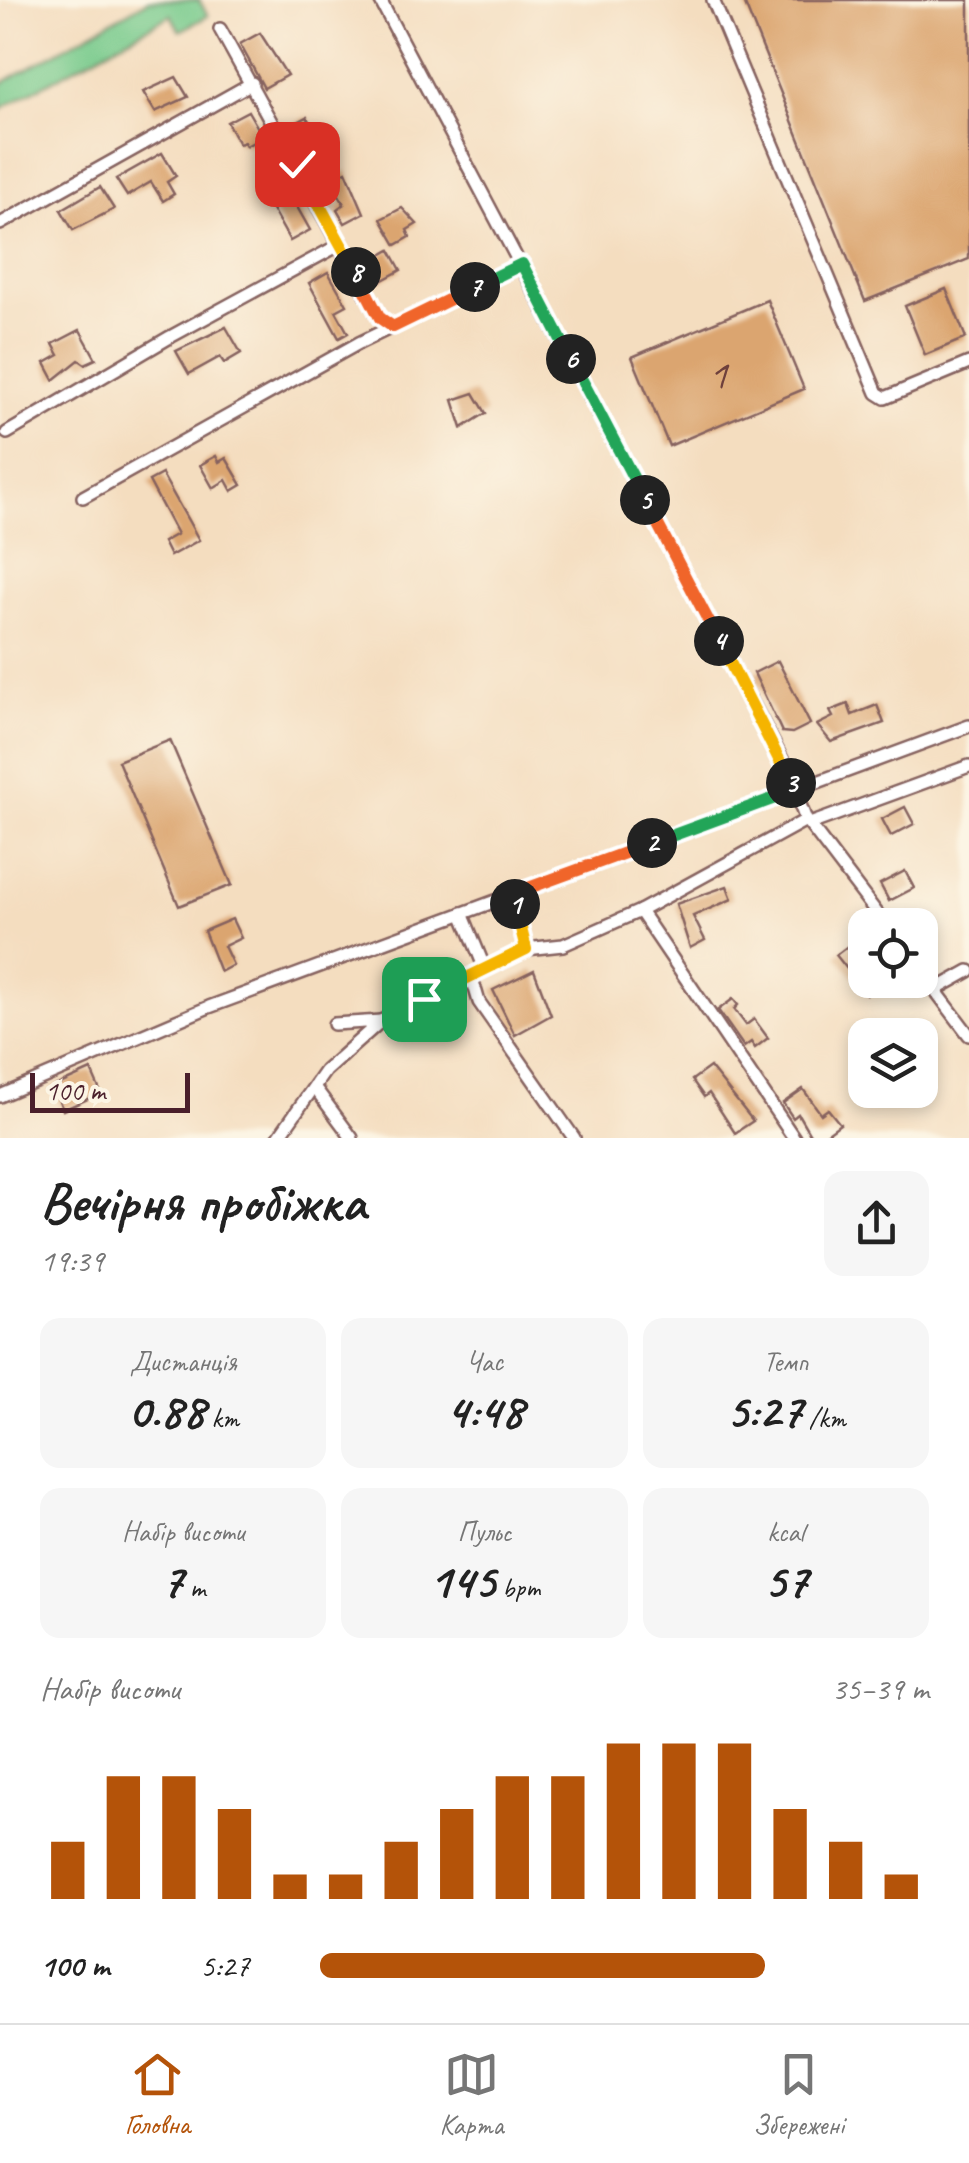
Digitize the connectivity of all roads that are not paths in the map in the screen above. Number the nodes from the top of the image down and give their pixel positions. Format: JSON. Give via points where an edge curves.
{"nodes":[{"id":1,"x":380,"y":0,"type":"edge"},
{"id":2,"x":713,"y":0,"type":"edge"},
{"id":3,"x":220,"y":29,"type":"dead end"},
{"id":4,"x":252,"y":83,"type":"junction"},
{"id":5,"x":0,"y":224,"type":"edge"},
{"id":6,"x":341,"y":244,"type":"junction"},
{"id":7,"x":522,"y":264,"type":"junction"},
{"id":8,"x":393,"y":327,"type":"junction"},
{"id":9,"x":969,"y":362,"type":"edge"},
{"id":10,"x":7,"y":433,"type":"dead end"},
{"id":11,"x":83,"y":497,"type":"dead end"},
{"id":12,"x":969,"y":726,"type":"edge"},
{"id":13,"x":969,"y":766,"type":"edge"},
{"id":14,"x":794,"y":791,"type":"junction"},
{"id":15,"x":808,"y":822,"type":"junction"},
{"id":16,"x":512,"y":894,"type":"junction"},
{"id":17,"x":873,"y":908,"type":"edge"},
{"id":18,"x":640,"y":912,"type":"junction"},
{"id":19,"x":462,"y":913,"type":"junction"},
{"id":20,"x":526,"y":949,"type":"junction"},
{"id":21,"x":485,"y":968,"type":"junction"},
{"id":22,"x":969,"y":971,"type":"edge"},
{"id":23,"x":471,"y":975,"type":"junction"},
{"id":24,"x":938,"y":988,"type":"edge"},
{"id":25,"x":938,"y":994,"type":"edge"},
{"id":26,"x":381,"y":1021,"type":"junction"},
{"id":27,"x":334,"y":1024,"type":"dead end"},
{"id":28,"x":969,"y":1035,"type":"edge"},
{"id":29,"x":315,"y":1088,"type":"junction"},
{"id":30,"x":0,"y":1096,"type":"edge"},
{"id":31,"x":278,"y":1138,"type":"edge"},
{"id":32,"x":352,"y":1138,"type":"edge"},
{"id":33,"x":574,"y":1138,"type":"edge"},
{"id":34,"x":794,"y":1138,"type":"edge"}],
"edges":[{"from":1,"to":7,"type":"street"},
{"from":2,"to":9,"type":"street","via":[[878,393],[885,398]]},
{"from":3,"to":4,"type":"street"},
{"from":4,"to":5,"type":"street"},
{"from":4,"to":6,"type":"street"},
{"from":6,"to":8,"type":"street","via":[[380,318]]},
{"from":6,"to":10,"type":"street"},
{"from":7,"to":8,"type":"street"},
{"from":7,"to":14,"type":"street"},
{"from":8,"to":11,"type":"street"},
{"from":12,"to":14,"type":"street"},
{"from":13,"to":15,"type":"street"},
{"from":14,"to":15,"type":"street"},
{"from":14,"to":16,"type":"street"},
{"from":15,"to":17,"type":"street"},
{"from":15,"to":18,"type":"street"},
{"from":16,"to":19,"type":"street"},
{"from":16,"to":20,"type":"street"},
{"from":18,"to":20,"type":"street","via":[[563,944]]},
{"from":18,"to":34,"type":"street"},
{"from":19,"to":21,"type":"street"},
{"from":19,"to":30,"type":"street","via":[[209,1007]]},
{"from":20,"to":21,"type":"street"},
{"from":21,"to":23,"type":"street"},
{"from":22,"to":24,"type":"street"},
{"from":23,"to":26,"type":"street"},
{"from":23,"to":33,"type":"street","via":[[480,1002]]},
{"from":25,"to":28,"type":"street"},
{"from":26,"to":27,"type":"street"},
{"from":26,"to":29,"type":"street","via":[[353,1042]]},
{"from":29,"to":31,"type":"street"},
{"from":29,"to":32,"type":"street"}]}
